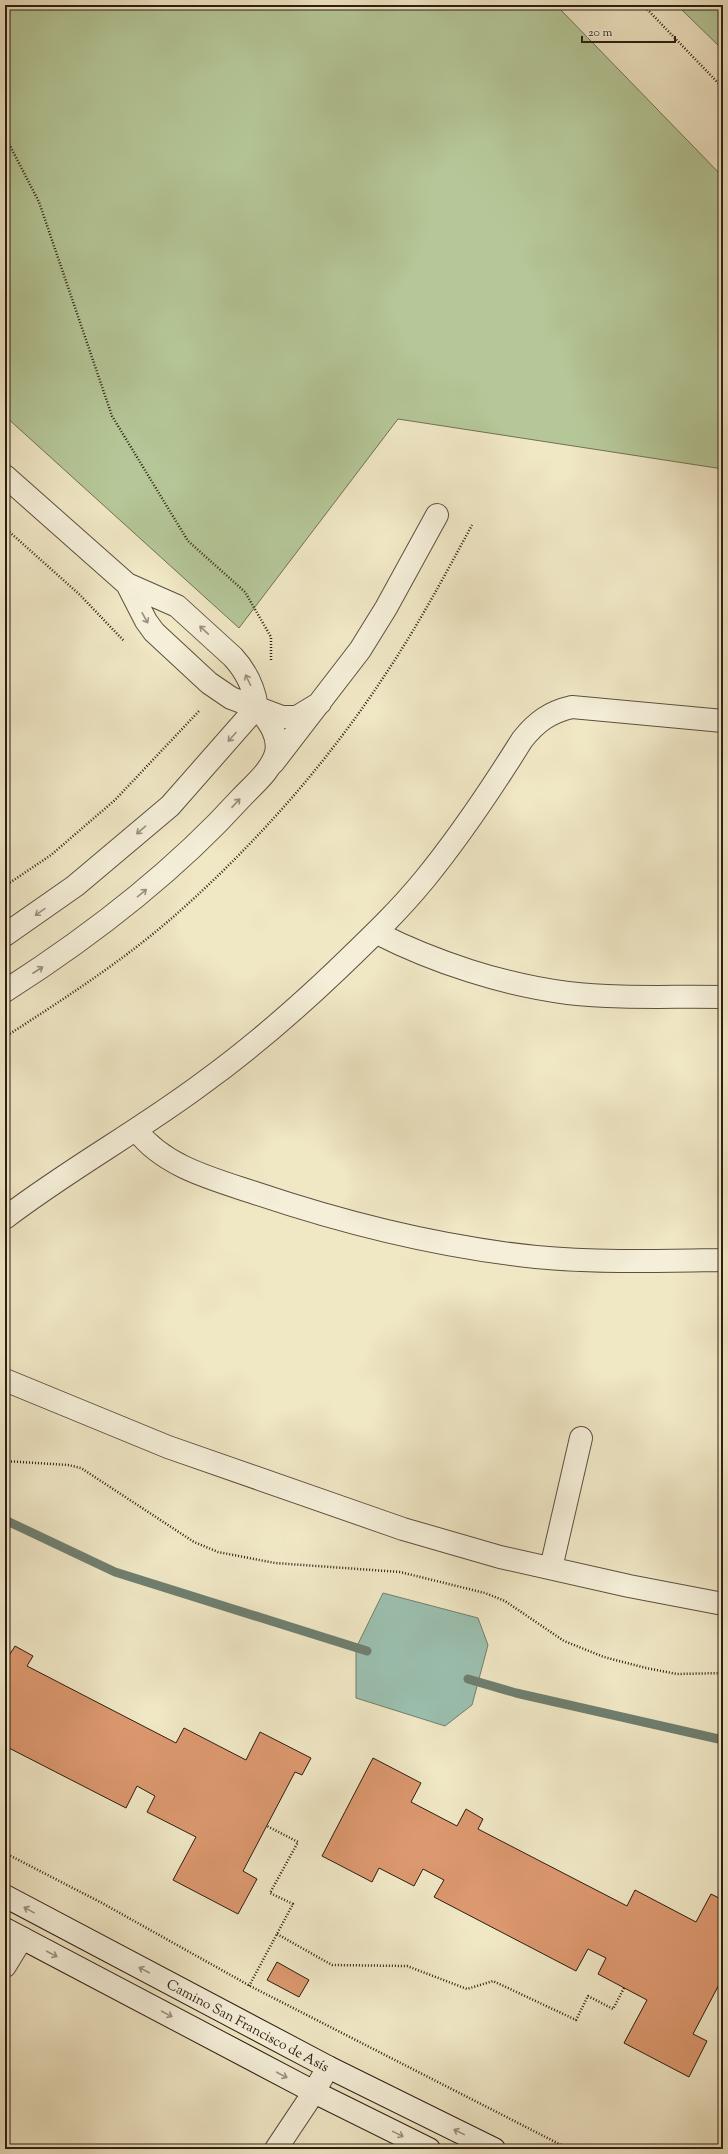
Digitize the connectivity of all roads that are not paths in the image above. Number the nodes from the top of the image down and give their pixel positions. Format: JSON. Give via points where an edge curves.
{"nodes":[{"id":1,"x":5,"y":476,"type":"edge"},
{"id":2,"x":437,"y":515,"type":"dead end"},
{"id":3,"x":127,"y":584,"type":"junction"},
{"id":4,"x":320,"y":703,"type":"junction"},
{"id":5,"x":257,"y":708,"type":"junction"},
{"id":6,"x":723,"y":721,"type":"edge"},
{"id":7,"x":272,"y":764,"type":"junction"},
{"id":8,"x":377,"y":933,"type":"junction"},
{"id":9,"x":5,"y":935,"type":"edge"},
{"id":10,"x":5,"y":991,"type":"edge"},
{"id":11,"x":723,"y":997,"type":"edge"},
{"id":12,"x":137,"y":1131,"type":"junction"},
{"id":13,"x":5,"y":1218,"type":"edge"},
{"id":14,"x":723,"y":1260,"type":"edge"},
{"id":15,"x":5,"y":1380,"type":"edge"},
{"id":16,"x":581,"y":1438,"type":"dead end"},
{"id":17,"x":551,"y":1568,"type":"junction"},
{"id":18,"x":723,"y":1604,"type":"edge"},
{"id":19,"x":5,"y":1896,"type":"edge"},
{"id":20,"x":14,"y":1933,"type":"edge"},
{"id":21,"x":5,"y":1966,"type":"edge"},
{"id":22,"x":328,"y":2067,"type":"junction"},
{"id":23,"x":314,"y":2092,"type":"junction"},
{"id":24,"x":276,"y":2149,"type":"edge"},
{"id":25,"x":429,"y":2149,"type":"edge"},
{"id":26,"x":494,"y":2149,"type":"edge"}],
"edges":[{"from":1,"to":3,"type":"street"},
{"from":2,"to":4,"type":"street","via":[[360,650]]},
{"from":3,"to":5,"type":"street","one_way":true,"via":[[154,632],[218,690]]},
{"from":5,"to":3,"type":"street","one_way":true,"via":[[250,683],[233,656],[177,606]]},
{"from":4,"to":5,"type":"street","via":[[307,712],[290,718],[273,715]]},
{"from":4,"to":7,"type":"street"},
{"from":5,"to":7,"type":"street","via":[[273,729],[277,743]]},
{"from":5,"to":9,"type":"street","one_way":true,"via":[[170,806],[75,886]]},
{"from":6,"to":8,"type":"street","via":[[572,707],[547,715],[533,726],[522,740],[424,880]]},
{"from":10,"to":7,"type":"street","one_way":true,"via":[[79,942],[162,876],[226,814]]},
{"from":8,"to":11,"type":"street","via":[[429,957],[541,989],[603,995]]},
{"from":8,"to":12,"type":"street","via":[[282,1021],[204,1083]]},
{"from":12,"to":13,"type":"street"},
{"from":12,"to":14,"type":"street","via":[[155,1150],[201,1174],[348,1223],[424,1241],[562,1259]]},
{"from":15,"to":17,"type":"street","via":[[168,1447],[347,1510],[500,1557]]},
{"from":16,"to":17,"type":"street"},
{"from":17,"to":18,"type":"street"},
{"from":22,"to":19,"type":"street","name":"Camino San Francisco de Asís","one_way":true},
{"from":20,"to":21,"type":"street"},
{"from":20,"to":23,"type":"street","name":"Camino San Francisco de Asís","one_way":true},
{"from":22,"to":23,"type":"street"},
{"from":26,"to":22,"type":"street","name":"Camino San Francisco de Asís","one_way":true},
{"from":23,"to":24,"type":"street"},
{"from":23,"to":25,"type":"street","name":"Camino San Francisco de Asís","one_way":true}]}
